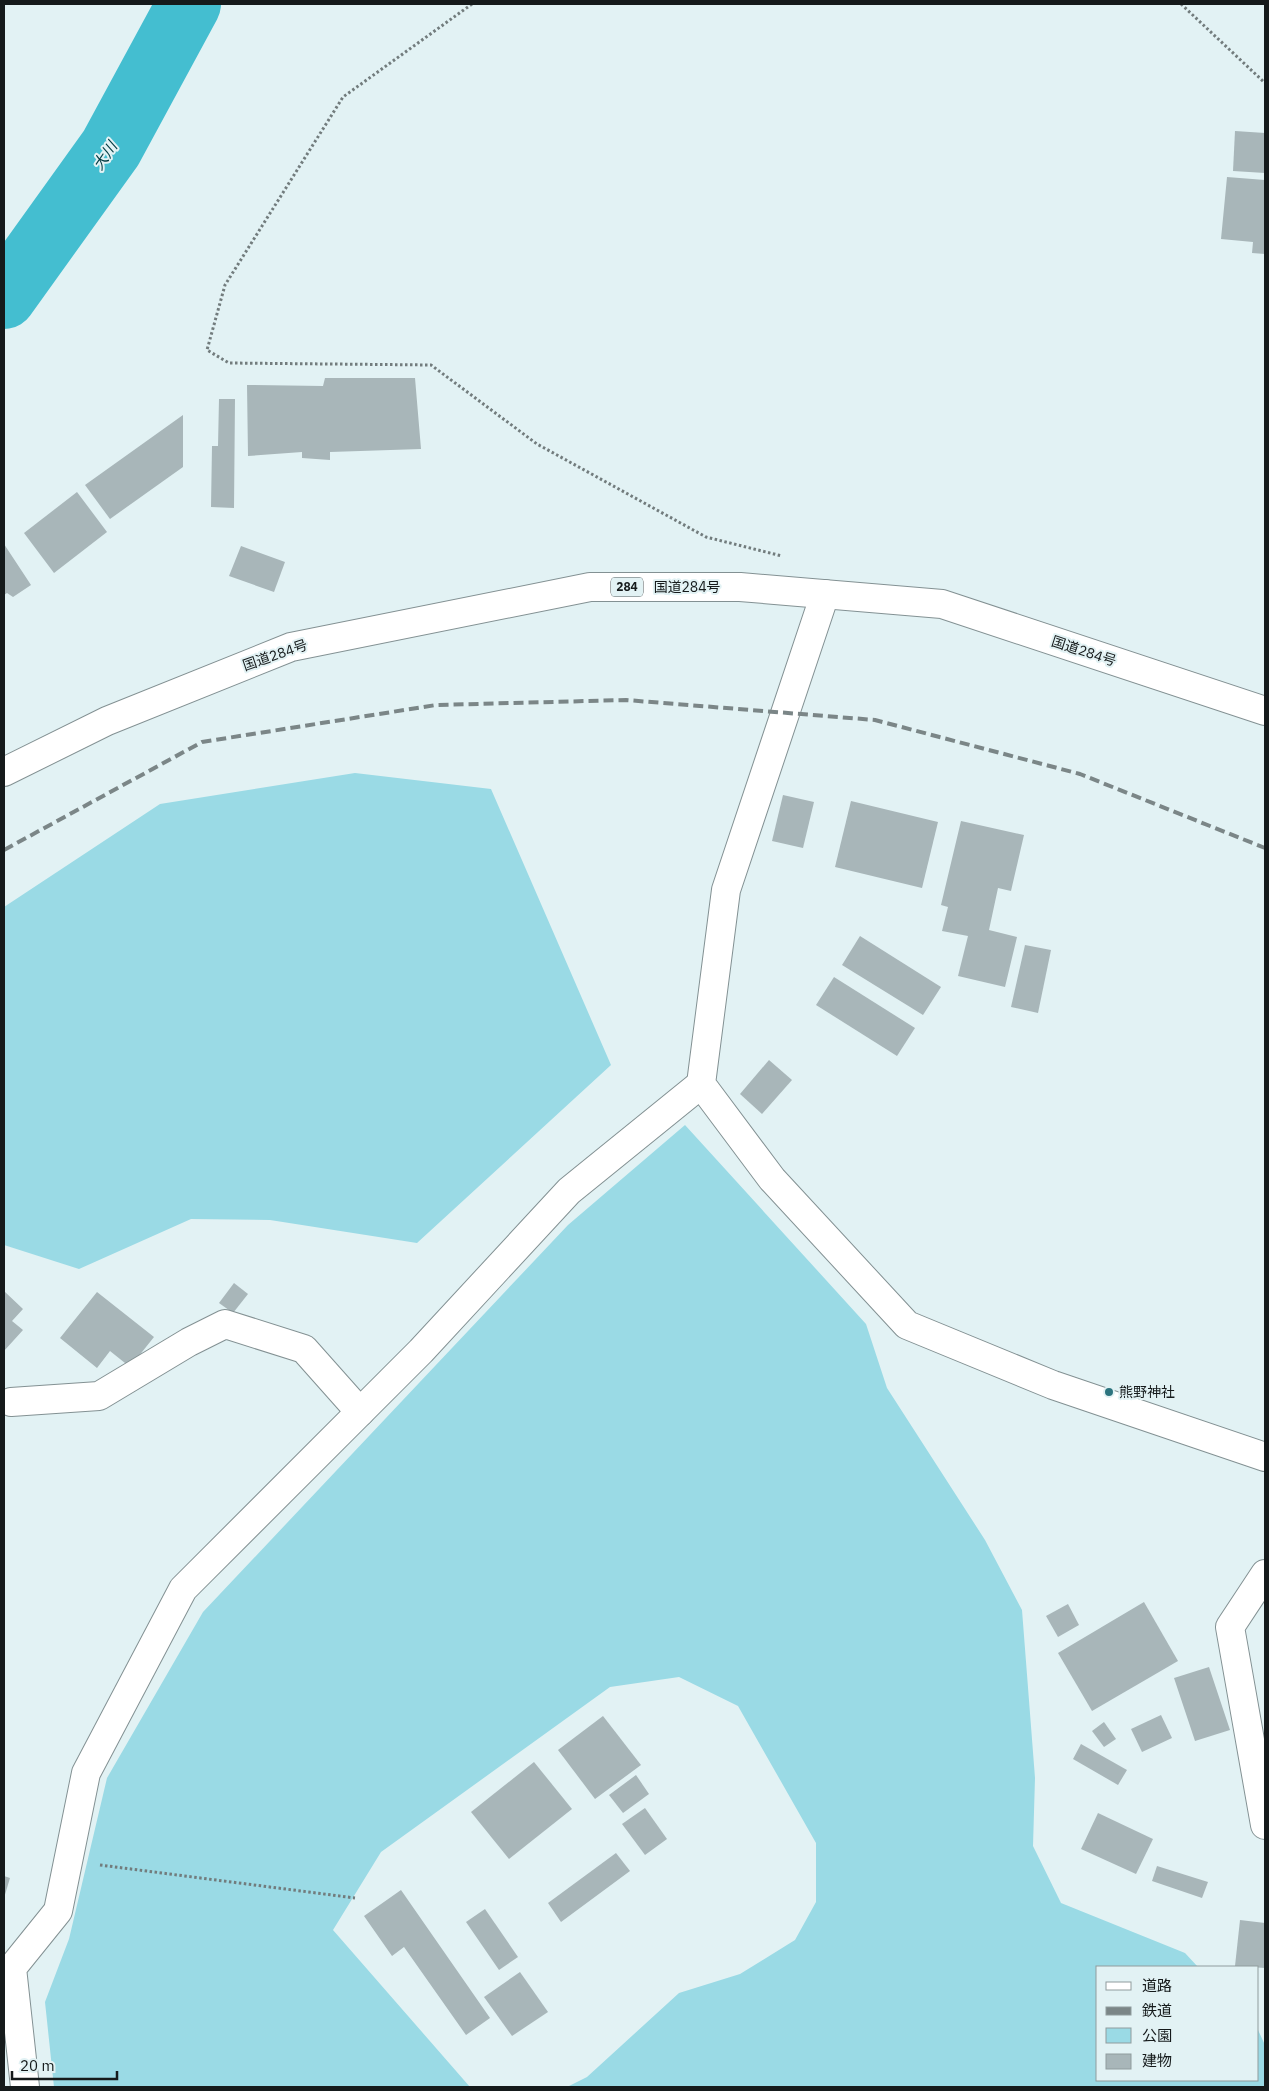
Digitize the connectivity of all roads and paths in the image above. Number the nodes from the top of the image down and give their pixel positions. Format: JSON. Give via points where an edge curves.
{"nodes":[{"id":1,"x":472,"y":4,"type":"edge"},
{"id":2,"x":1180,"y":4,"type":"edge"},
{"id":3,"x":1265,"y":83,"type":"edge"},
{"id":4,"x":783,"y":556,"type":"dead end"},
{"id":5,"x":826,"y":594,"type":"junction"},
{"id":6,"x":1265,"y":711,"type":"edge"},
{"id":7,"x":4,"y":772,"type":"edge"},
{"id":8,"x":701,"y":1084,"type":"junction"},
{"id":9,"x":11,"y":1402,"type":"dead end"},
{"id":10,"x":360,"y":1412,"type":"junction"},
{"id":11,"x":1265,"y":1457,"type":"edge"},
{"id":12,"x":1265,"y":1574,"type":"edge"},
{"id":13,"x":1265,"y":1824,"type":"edge"},
{"id":14,"x":68,"y":1861,"type":"junction"},
{"id":15,"x":355,"y":1898,"type":"dead end"},
{"id":16,"x":25,"y":2087,"type":"edge"}],
"edges":[{"from":1,"to":4,"type":"path","via":[[343,98],[225,285],[207,350],[229,363],[432,365],[537,444],[706,537]]},
{"from":2,"to":3,"type":"path"},
{"from":5,"to":6,"type":"main road","name":"国道284号","number":"284","via":[[942,604]]},
{"from":5,"to":7,"type":"main road","name":"国道284号","number":"284","via":[[740,587],[590,587],[291,647],[107,721]]},
{"from":5,"to":8,"type":"main road","via":[[726,890]]},
{"from":8,"to":10,"type":"main road","via":[[569,1191]]},
{"from":8,"to":11,"type":"main road","via":[[772,1179],[907,1325],[1053,1385]]},
{"from":9,"to":10,"type":"main road","via":[[99,1396],[225,1324],[304,1350]]},
{"from":10,"to":14,"type":"main road","via":[[183,1589],[86,1773]]},
{"from":12,"to":13,"type":"main road","via":[[1230,1627]]},
{"from":14,"to":15,"type":"path"},
{"from":14,"to":16,"type":"main road","via":[[58,1911],[12,1968]]}]}
